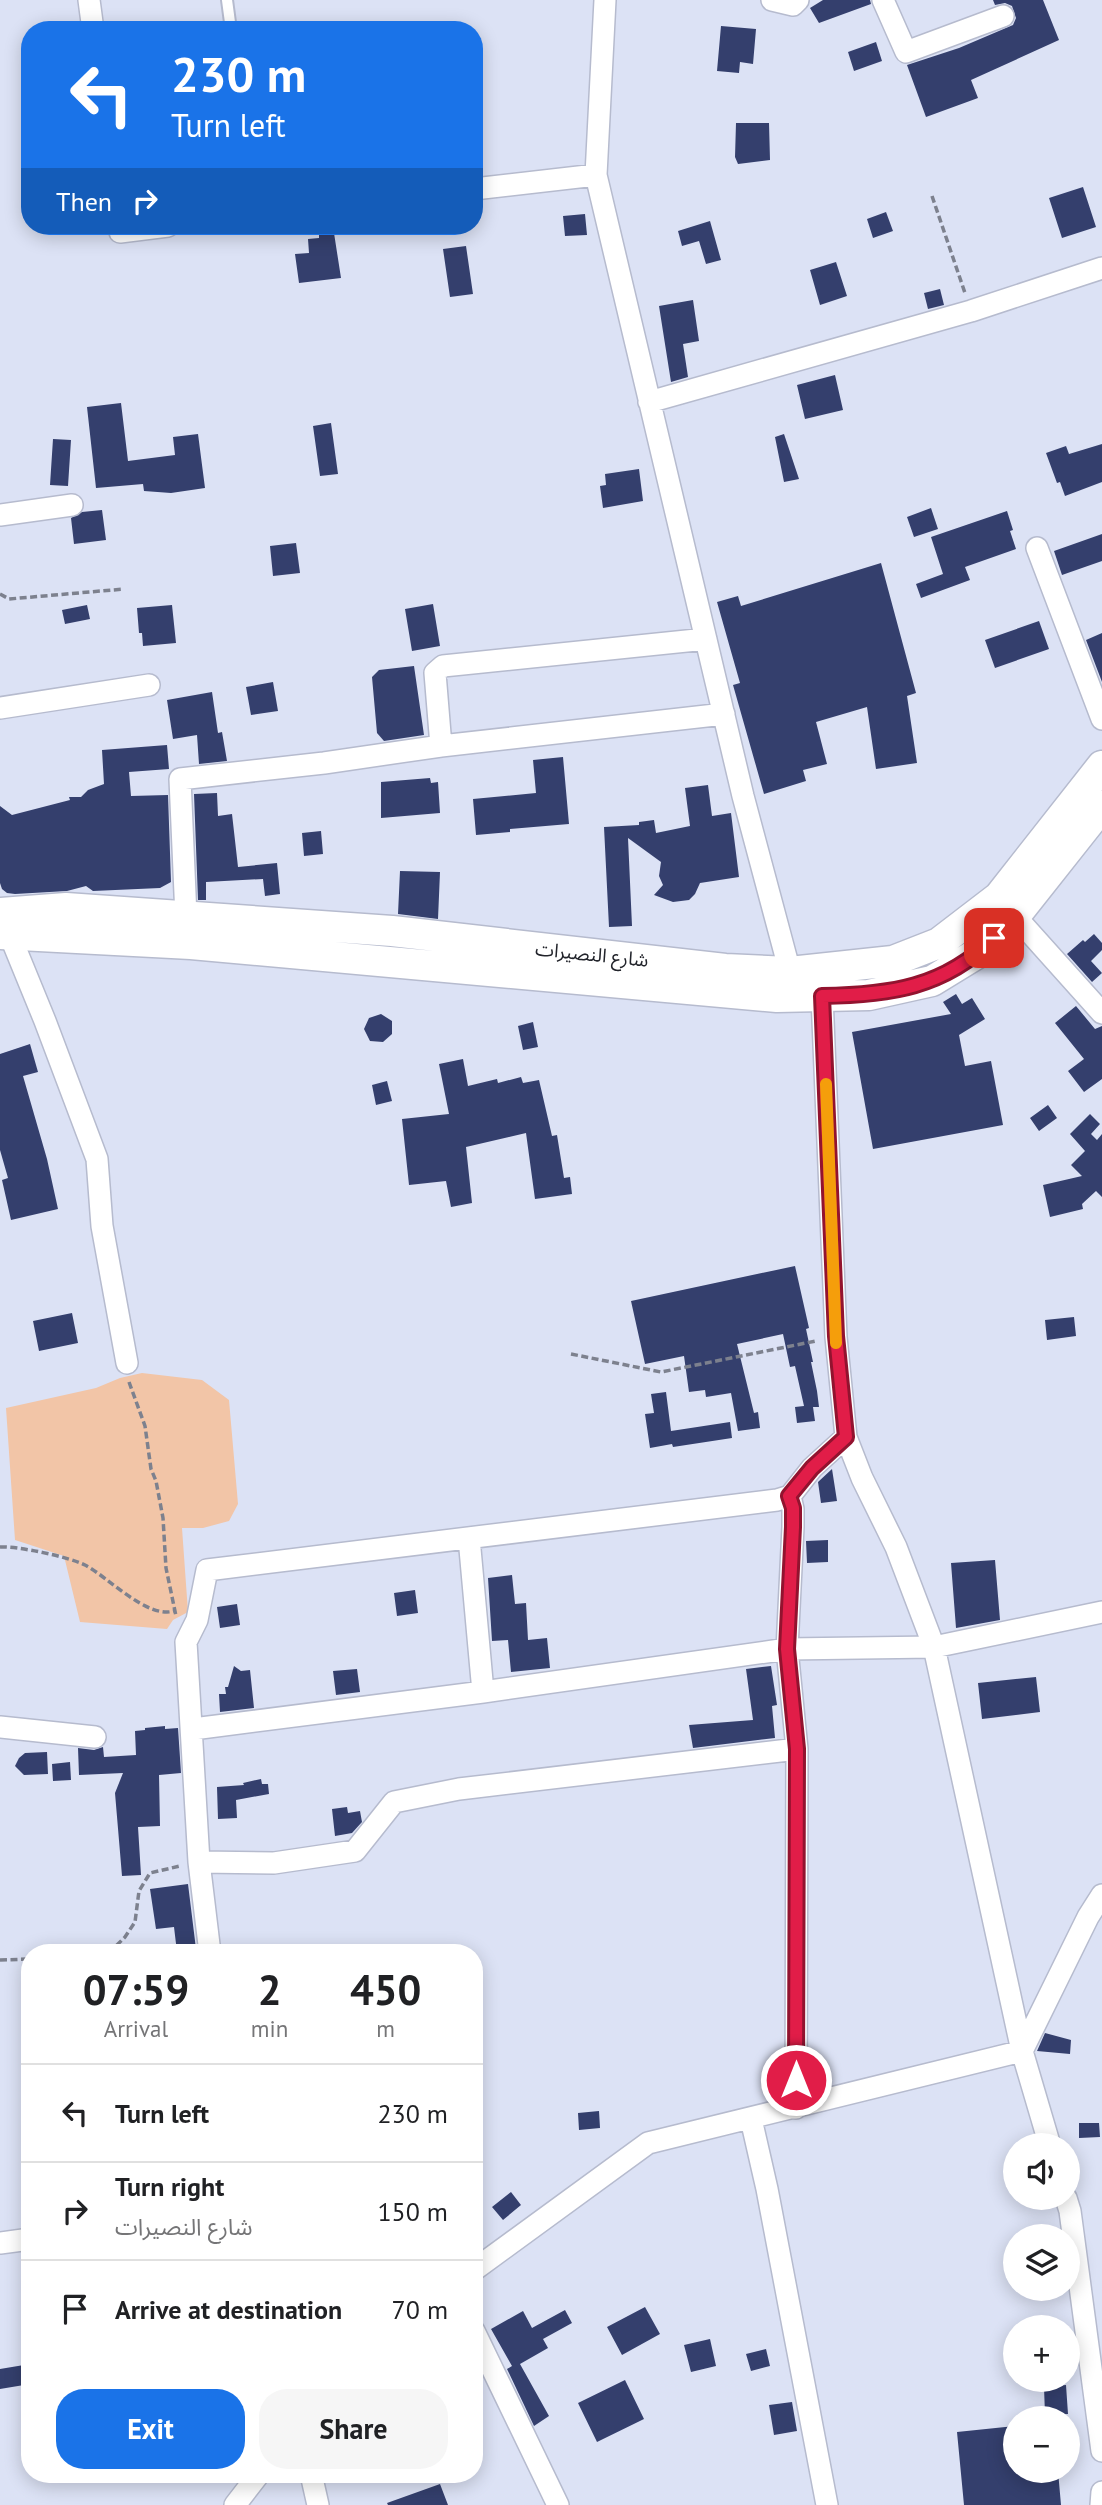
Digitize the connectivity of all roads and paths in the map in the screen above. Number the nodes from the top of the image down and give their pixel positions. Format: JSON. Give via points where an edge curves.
{"nodes":[{"id":1,"x":89,"y":0,"type":"edge"},
{"id":2,"x":227,"y":0,"type":"edge"},
{"id":3,"x":605,"y":0,"type":"edge"},
{"id":4,"x":772,"y":0,"type":"edge"},
{"id":5,"x":798,"y":0,"type":"edge"},
{"id":6,"x":883,"y":0,"type":"edge"},
{"id":7,"x":1003,"y":16,"type":"dead end"},
{"id":8,"x":92,"y":21,"type":"edge"},
{"id":9,"x":230,"y":21,"type":"edge"},
{"id":10,"x":596,"y":175,"type":"junction"},
{"id":11,"x":483,"y":188,"type":"edge"},
{"id":12,"x":932,"y":196,"type":"dead end"},
{"id":13,"x":1102,"y":268,"type":"edge"},
{"id":14,"x":971,"y":311,"type":"junction"},
{"id":15,"x":649,"y":401,"type":"junction"},
{"id":16,"x":72,"y":505,"type":"dead end"},
{"id":17,"x":0,"y":515,"type":"edge"},
{"id":18,"x":1037,"y":548,"type":"dead end"},
{"id":19,"x":124,"y":589,"type":"dead end"},
{"id":20,"x":0,"y":594,"type":"edge"},
{"id":21,"x":706,"y":639,"type":"junction"},
{"id":22,"x":149,"y":685,"type":"dead end"},
{"id":23,"x":0,"y":708,"type":"edge"},
{"id":24,"x":724,"y":714,"type":"junction"},
{"id":25,"x":1102,"y":719,"type":"edge"},
{"id":26,"x":441,"y":746,"type":"junction"},
{"id":27,"x":1102,"y":766,"type":"edge"},
{"id":28,"x":1102,"y":806,"type":"edge"},
{"id":29,"x":1015,"y":916,"type":"junction"},
{"id":30,"x":186,"y":917,"type":"junction"},
{"id":31,"x":3,"y":927,"type":"edge"},
{"id":32,"x":790,"y":972,"type":"junction"},
{"id":33,"x":822,"y":996,"type":"junction"},
{"id":34,"x":1102,"y":1013,"type":"edge"},
{"id":35,"x":836,"y":1336,"type":"junction"},
{"id":36,"x":571,"y":1353,"type":"dead end"},
{"id":37,"x":127,"y":1363,"type":"joint"},
{"id":38,"x":846,"y":1437,"type":"junction"},
{"id":39,"x":789,"y":1496,"type":"junction"},
{"id":40,"x":469,"y":1538,"type":"junction"},
{"id":41,"x":0,"y":1547,"type":"edge"},
{"id":42,"x":174,"y":1610,"type":"junction"},
{"id":43,"x":1102,"y":1612,"type":"edge"},
{"id":44,"x":186,"y":1642,"type":"junction"},
{"id":45,"x":934,"y":1647,"type":"junction"},
{"id":46,"x":787,"y":1649,"type":"junction"},
{"id":47,"x":483,"y":1692,"type":"junction"},
{"id":48,"x":0,"y":1727,"type":"edge"},
{"id":49,"x":193,"y":1730,"type":"junction"},
{"id":50,"x":95,"y":1737,"type":"dead end"},
{"id":51,"x":797,"y":1749,"type":"junction"},
{"id":52,"x":200,"y":1862,"type":"junction"},
{"id":53,"x":1102,"y":1895,"type":"edge"},
{"id":54,"x":118,"y":1944,"type":"edge"},
{"id":55,"x":209,"y":1944,"type":"edge"},
{"id":56,"x":21,"y":1959,"type":"edge"},
{"id":57,"x":0,"y":1960,"type":"edge"},
{"id":58,"x":1022,"y":2051,"type":"junction"},
{"id":59,"x":796,"y":2108,"type":"junction"},
{"id":60,"x":751,"y":2119,"type":"junction"},
{"id":61,"x":1046,"y":2133,"type":"edge"},
{"id":62,"x":1069,"y":2210,"type":"edge"},
{"id":63,"x":21,"y":2240,"type":"edge"},
{"id":64,"x":0,"y":2243,"type":"edge"},
{"id":65,"x":483,"y":2263,"type":"edge"},
{"id":66,"x":483,"y":2350,"type":"edge"},
{"id":67,"x":1102,"y":2451,"type":"edge"},
{"id":68,"x":252,"y":2483,"type":"edge"},
{"id":69,"x":313,"y":2483,"type":"edge"},
{"id":70,"x":1102,"y":2493,"type":"edge"},
{"id":71,"x":235,"y":2505,"type":"edge"},
{"id":72,"x":318,"y":2505,"type":"edge"},
{"id":73,"x":558,"y":2505,"type":"edge"},
{"id":74,"x":827,"y":2505,"type":"edge"},
{"id":75,"x":1101,"y":2505,"type":"edge"}],
"edges":[{"from":1,"to":8,"type":"street"},
{"from":2,"to":9,"type":"lane"},
{"from":3,"to":10,"type":"street"},
{"from":4,"to":5,"type":"street","via":[[793,5]]},
{"from":6,"to":7,"type":"street","via":[[906,52]]},
{"from":10,"to":11,"type":"street"},
{"from":10,"to":15,"type":"street"},
{"from":12,"to":14,"type":"path"},
{"from":13,"to":14,"type":"street"},
{"from":14,"to":15,"type":"street"},
{"from":15,"to":21,"type":"street"},
{"from":16,"to":17,"type":"street"},
{"from":18,"to":25,"type":"street"},
{"from":19,"to":20,"type":"path","via":[[9,600]]},
{"from":21,"to":24,"type":"street"},
{"from":21,"to":26,"type":"street","via":[[443,666],[435,673]]},
{"from":22,"to":23,"type":"street"},
{"from":24,"to":26,"type":"street"},
{"from":24,"to":32,"type":"street"},
{"from":26,"to":30,"type":"street","via":[[180,779]]},
{"from":27,"to":32,"type":"main road","name":"شارع النصيرات","via":[[999,897],[939,943],[893,961]]},
{"from":28,"to":29,"type":"main road","name":"شارع النصيرات"},
{"from":29,"to":33,"type":"main road","name":"شارع النصيرات","via":[[981,951],[932,981],[869,995]]},
{"from":29,"to":34,"type":"street"},
{"from":30,"to":31,"type":"main road","name":"شارع النصيرات","via":[[66,908]]},
{"from":30,"to":32,"type":"main road","name":"شارع النصيرات","via":[[392,931],[725,969]]},
{"from":31,"to":33,"type":"main road","name":"شارع النصيرات","via":[[778,997]]},
{"from":31,"to":37,"type":"street","via":[[45,1021],[97,1159],[102,1226]]},
{"from":33,"to":35,"type":"street"},
{"from":35,"to":36,"type":"path","via":[[661,1371]]},
{"from":35,"to":38,"type":"street"},
{"from":37,"to":42,"type":"path","via":[[159,1494]]},
{"from":38,"to":39,"type":"street"},
{"from":38,"to":45,"type":"street","via":[[896,1547]]},
{"from":39,"to":40,"type":"street"},
{"from":39,"to":46,"type":"street","via":[[793,1518]]},
{"from":40,"to":44,"type":"street","via":[[207,1570],[197,1620]]},
{"from":40,"to":47,"type":"street"},
{"from":41,"to":42,"type":"path","via":[[75,1561],[155,1610]]},
{"from":42,"to":44,"type":"path"},
{"from":43,"to":45,"type":"street"},
{"from":44,"to":49,"type":"street"},
{"from":45,"to":46,"type":"street"},
{"from":45,"to":58,"type":"street"},
{"from":46,"to":47,"type":"street"},
{"from":46,"to":51,"type":"street"},
{"from":47,"to":49,"type":"street"},
{"from":48,"to":50,"type":"street"},
{"from":49,"to":52,"type":"street"},
{"from":51,"to":52,"type":"street","via":[[433,1794],[394,1802],[355,1851],[274,1863]]},
{"from":51,"to":59,"type":"street"},
{"from":52,"to":54,"type":"path","via":[[150,1873],[139,1891],[135,1922]]},
{"from":52,"to":55,"type":"street"},
{"from":53,"to":58,"type":"street"},
{"from":56,"to":57,"type":"path"},
{"from":58,"to":59,"type":"street"},
{"from":58,"to":61,"type":"street"},
{"from":59,"to":60,"type":"street"},
{"from":60,"to":65,"type":"street","via":[[648,2143]]},
{"from":60,"to":74,"type":"street"},
{"from":62,"to":67,"type":"street"},
{"from":63,"to":64,"type":"street"},
{"from":66,"to":73,"type":"street"},
{"from":68,"to":71,"type":"street"},
{"from":69,"to":72,"type":"street"},
{"from":70,"to":75,"type":"street"}]}
